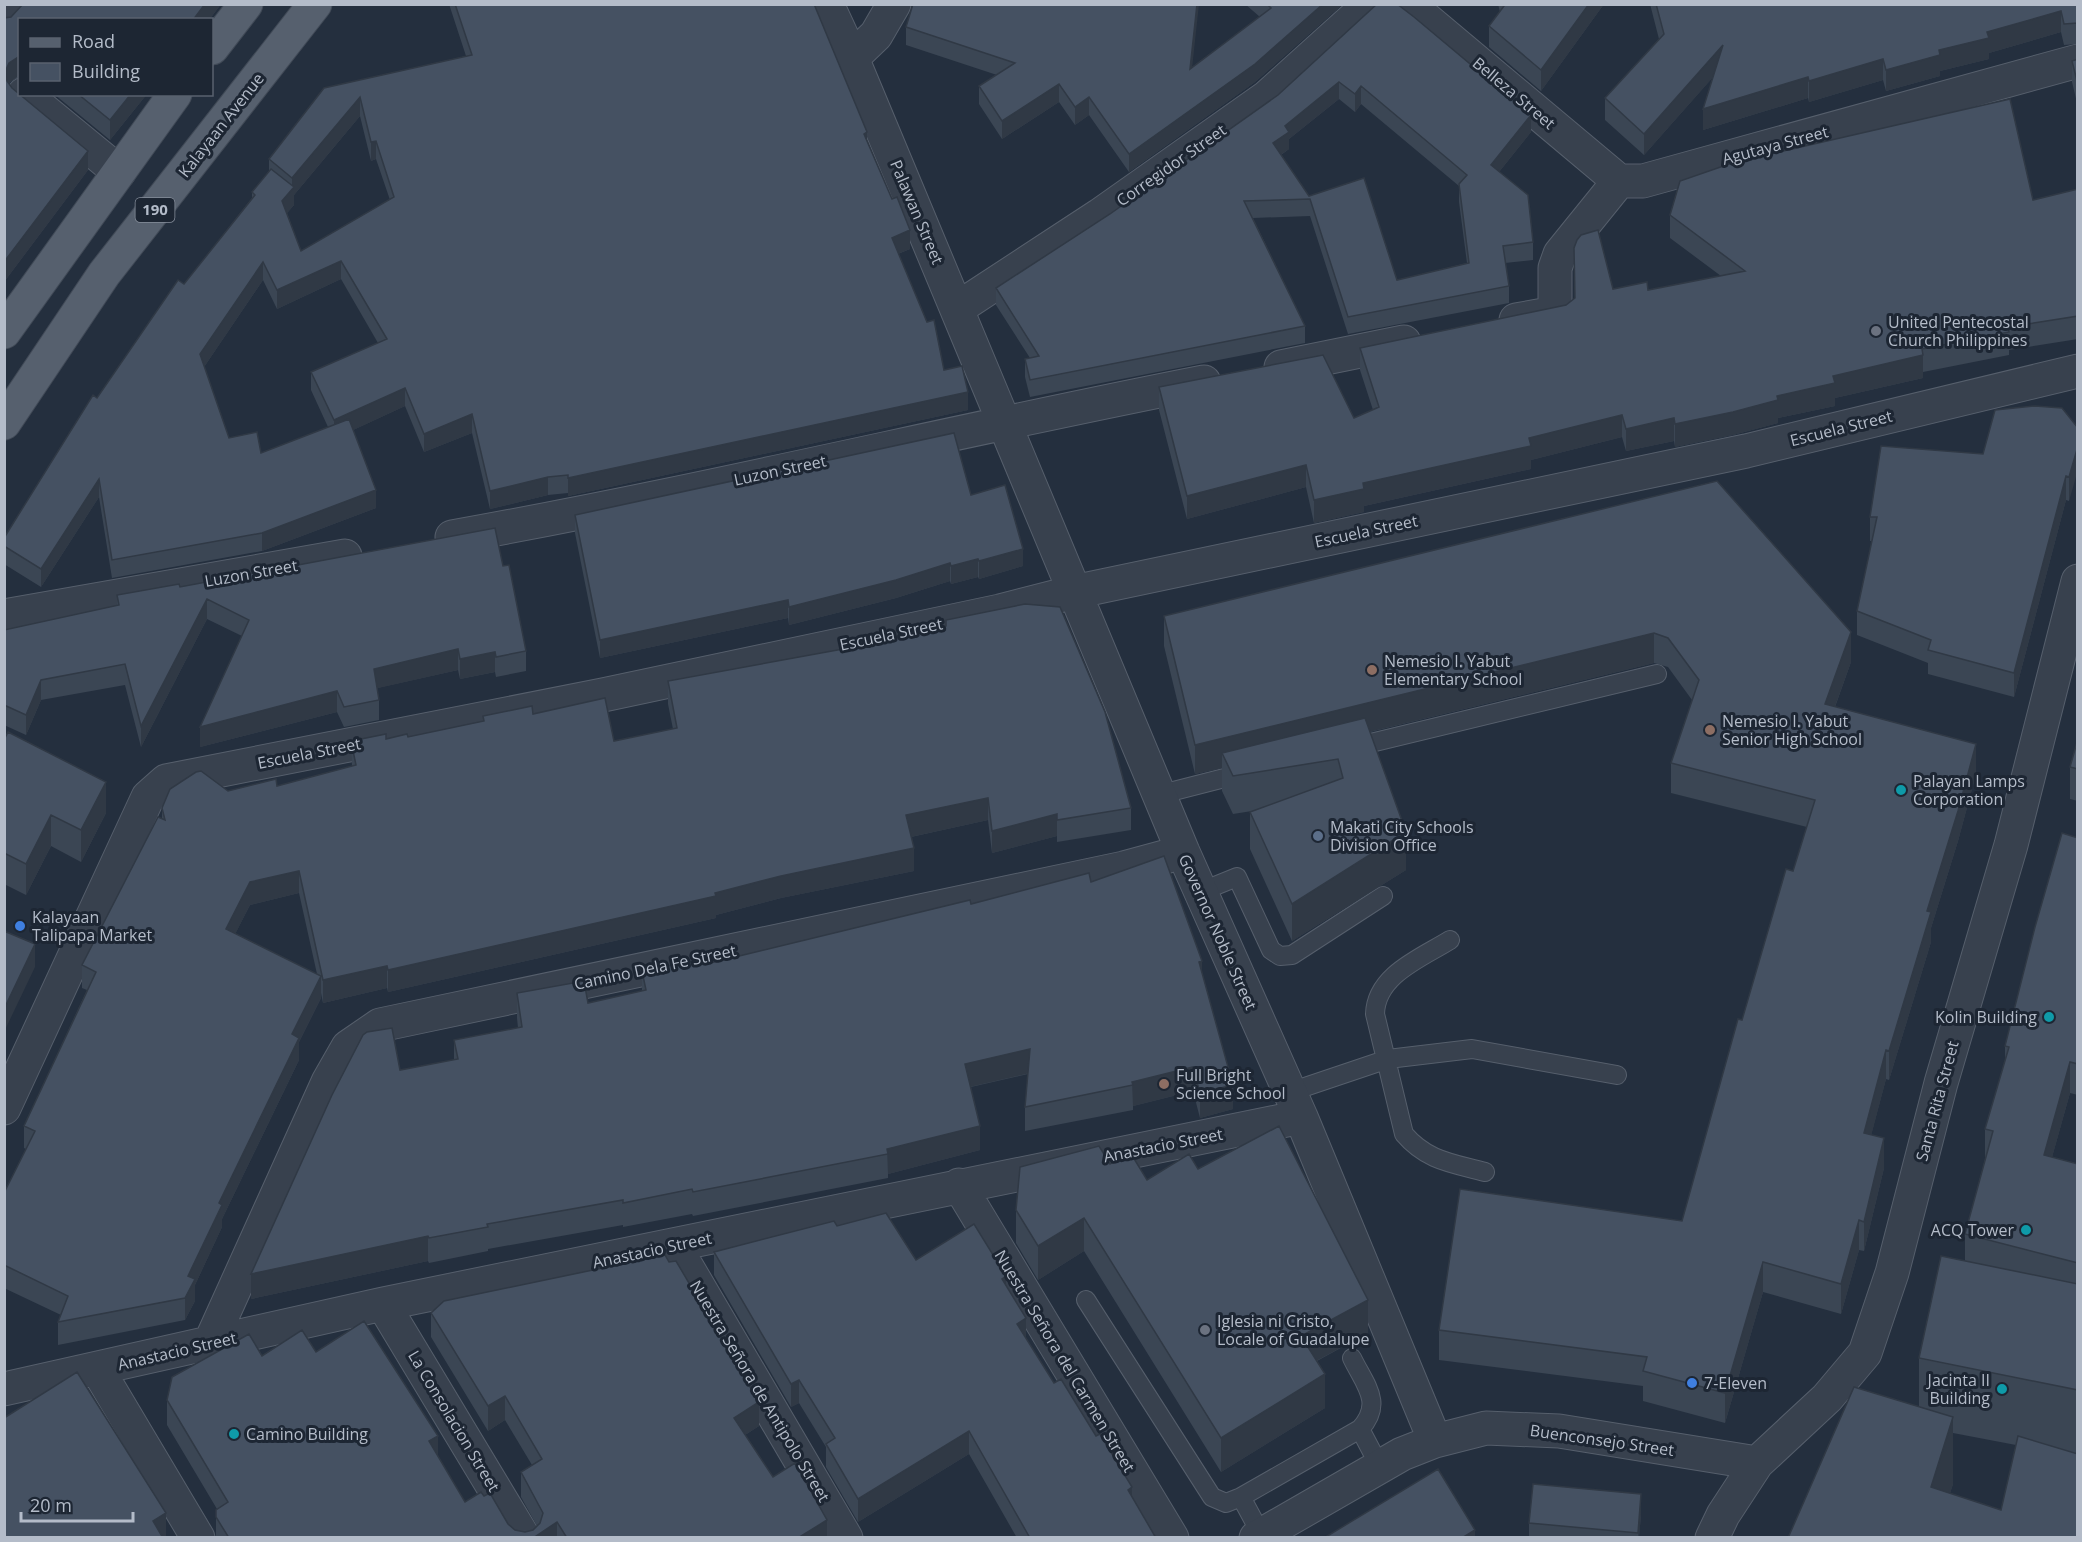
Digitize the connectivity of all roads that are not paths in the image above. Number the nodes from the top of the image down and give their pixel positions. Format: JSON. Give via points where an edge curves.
{"nodes":[{"id":1,"x":246,"y":4,"type":"edge"},
{"id":2,"x":315,"y":4,"type":"edge"},
{"id":3,"x":827,"y":4,"type":"edge"},
{"id":4,"x":894,"y":4,"type":"edge"},
{"id":5,"x":1370,"y":4,"type":"edge"},
{"id":6,"x":1419,"y":7,"type":"edge"},
{"id":7,"x":213,"y":47,"type":"edge"},
{"id":8,"x":852,"y":58,"type":"junction"},
{"id":9,"x":2078,"y":61,"type":"edge"},
{"id":10,"x":4,"y":79,"type":"edge"},
{"id":11,"x":18,"y":90,"type":"edge"},
{"id":12,"x":26,"y":96,"type":"edge"},
{"id":13,"x":174,"y":96,"type":"edge"},
{"id":14,"x":119,"y":172,"type":"junction"},
{"id":15,"x":1619,"y":181,"type":"junction"},
{"id":16,"x":958,"y":308,"type":"junction"},
{"id":17,"x":1484,"y":326,"type":"edge"},
{"id":18,"x":4,"y":332,"type":"edge"},
{"id":19,"x":1438,"y":336,"type":"edge"},
{"id":20,"x":2078,"y":371,"type":"edge"},
{"id":21,"x":1005,"y":421,"type":"junction"},
{"id":22,"x":4,"y":423,"type":"edge"},
{"id":23,"x":417,"y":543,"type":"edge"},
{"id":24,"x":371,"y":552,"type":"edge"},
{"id":25,"x":2078,"y":580,"type":"edge"},
{"id":26,"x":1074,"y":592,"type":"junction"},
{"id":27,"x":4,"y":616,"type":"edge"},
{"id":28,"x":1658,"y":674,"type":"dead end"},
{"id":29,"x":1332,"y":752,"type":"edge"},
{"id":30,"x":1262,"y":769,"type":"edge"},
{"id":31,"x":1158,"y":795,"type":"junction"},
{"id":32,"x":1182,"y":852,"type":"junction"},
{"id":33,"x":1200,"y":892,"type":"junction"},
{"id":34,"x":1383,"y":896,"type":"dead end"},
{"id":35,"x":1450,"y":940,"type":"dead end"},
{"id":36,"x":1388,"y":1059,"type":"junction"},
{"id":37,"x":1617,"y":1075,"type":"dead end"},
{"id":38,"x":1295,"y":1105,"type":"junction"},
{"id":39,"x":4,"y":1108,"type":"edge"},
{"id":40,"x":1485,"y":1172,"type":"dead end"},
{"id":41,"x":959,"y":1185,"type":"junction"},
{"id":42,"x":674,"y":1245,"type":"junction"},
{"id":43,"x":1086,"y":1300,"type":"dead end"},
{"id":44,"x":384,"y":1304,"type":"junction"},
{"id":45,"x":210,"y":1343,"type":"junction"},
{"id":46,"x":1352,"y":1358,"type":"dead end"},
{"id":47,"x":98,"y":1370,"type":"junction"},
{"id":48,"x":4,"y":1389,"type":"edge"},
{"id":49,"x":1360,"y":1429,"type":"junction"},
{"id":50,"x":1435,"y":1441,"type":"junction"},
{"id":51,"x":1757,"y":1463,"type":"junction"},
{"id":52,"x":1380,"y":1467,"type":"junction"},
{"id":53,"x":1241,"y":1497,"type":"junction"},
{"id":54,"x":1259,"y":1536,"type":"edge"},
{"id":55,"x":198,"y":1538,"type":"edge"},
{"id":56,"x":524,"y":1538,"type":"edge"},
{"id":57,"x":846,"y":1538,"type":"edge"},
{"id":58,"x":1172,"y":1538,"type":"edge"},
{"id":59,"x":1712,"y":1538,"type":"edge"}],
"edges":[{"from":1,"to":7,"type":"main road"},
{"from":2,"to":22,"type":"main road","name":"Kalayaan Avenue","number":"190","via":[[104,274]]},
{"from":3,"to":8,"type":"street","name":"Palawan Street"},
{"from":4,"to":8,"type":"street","via":[[876,35]]},
{"from":5,"to":16,"type":"street","name":"Corregidor Street","via":[[1267,97],[1100,215]]},
{"from":6,"to":15,"type":"street","name":"Belleza Street"},
{"from":8,"to":16,"type":"street","name":"Palawan Street"},
{"from":9,"to":15,"type":"street","name":"Agutaya Street","via":[[1643,181]]},
{"from":10,"to":11,"type":"street"},
{"from":12,"to":14,"type":"street"},
{"from":13,"to":14,"type":"main road"},
{"from":14,"to":18,"type":"main road"},
{"from":15,"to":17,"type":"street","via":[[1560,254],[1555,268],[1555,313]]},
{"from":16,"to":21,"type":"street","name":"Palawan Street"},
{"from":19,"to":21,"type":"street","name":"Luzon Street"},
{"from":20,"to":26,"type":"street","name":"Escuela Street","via":[[1746,451]]},
{"from":21,"to":23,"type":"street","name":"Luzon Street","via":[[550,519]]},
{"from":21,"to":26,"type":"street","name":"Governor Noble Street"},
{"from":24,"to":27,"type":"street","name":"Luzon Street"},
{"from":25,"to":51,"type":"street","name":"Santa Rita Street","via":[[2011,845],[1941,1083],[1892,1273],[1865,1353],[1827,1398]]},
{"from":26,"to":31,"type":"street","name":"Governor Noble Street"},
{"from":26,"to":39,"type":"street","name":"Escuela Street","via":[[603,695],[166,782],[148,797]]},
{"from":28,"to":29,"type":"lane"},
{"from":30,"to":31,"type":"lane"},
{"from":31,"to":32,"type":"street","name":"Governor Noble Street"},
{"from":32,"to":33,"type":"street","name":"Governor Noble Street"},
{"from":32,"to":45,"type":"street","name":"Camino Dela Fe Street","via":[[1124,868],[380,1025],[348,1047],[328,1082]]},
{"from":33,"to":34,"type":"lane","via":[[1237,877],[1271,950],[1280,956],[1292,955]]},
{"from":33,"to":38,"type":"street","name":"Governor Noble Street"},
{"from":35,"to":36,"type":"lane","via":[[1394,975],[1381,989],[1375,1014]]},
{"from":36,"to":37,"type":"lane","via":[[1472,1049]]},
{"from":36,"to":38,"type":"lane"},
{"from":36,"to":40,"type":"lane","via":[[1404,1134],[1418,1150],[1434,1159]]},
{"from":38,"to":41,"type":"street","name":"Anastacio Street"},
{"from":38,"to":50,"type":"street","name":"Governor Noble Street"},
{"from":41,"to":42,"type":"street","name":"Anastacio Street"},
{"from":41,"to":58,"type":"street","name":"Nuestra Señora del Carmen Street"},
{"from":42,"to":44,"type":"street","name":"Anastacio Street"},
{"from":42,"to":57,"type":"street","name":"Nuestra Señora de Antipolo Street"},
{"from":43,"to":53,"type":"lane","via":[[1212,1497],[1226,1503]]},
{"from":44,"to":45,"type":"street","name":"Anastacio Street"},
{"from":44,"to":56,"type":"street","name":"La Consolacion Street"},
{"from":45,"to":47,"type":"street","name":"Anastacio Street"},
{"from":46,"to":49,"type":"lane","via":[[1373,1402],[1370,1417]]},
{"from":47,"to":48,"type":"street","name":"Anastacio Street"},
{"from":47,"to":55,"type":"street"},
{"from":49,"to":52,"type":"lane"},
{"from":49,"to":53,"type":"lane"},
{"from":50,"to":51,"type":"street","name":"Buenconsejo Street","via":[[1486,1428],[1559,1431]]},
{"from":50,"to":52,"type":"street","name":"Buenconsejo Street"},
{"from":51,"to":59,"type":"street","name":"Santa Rita Street"},
{"from":52,"to":54,"type":"street","name":"Buenconsejo Street"},
{"from":53,"to":54,"type":"lane"}]}
